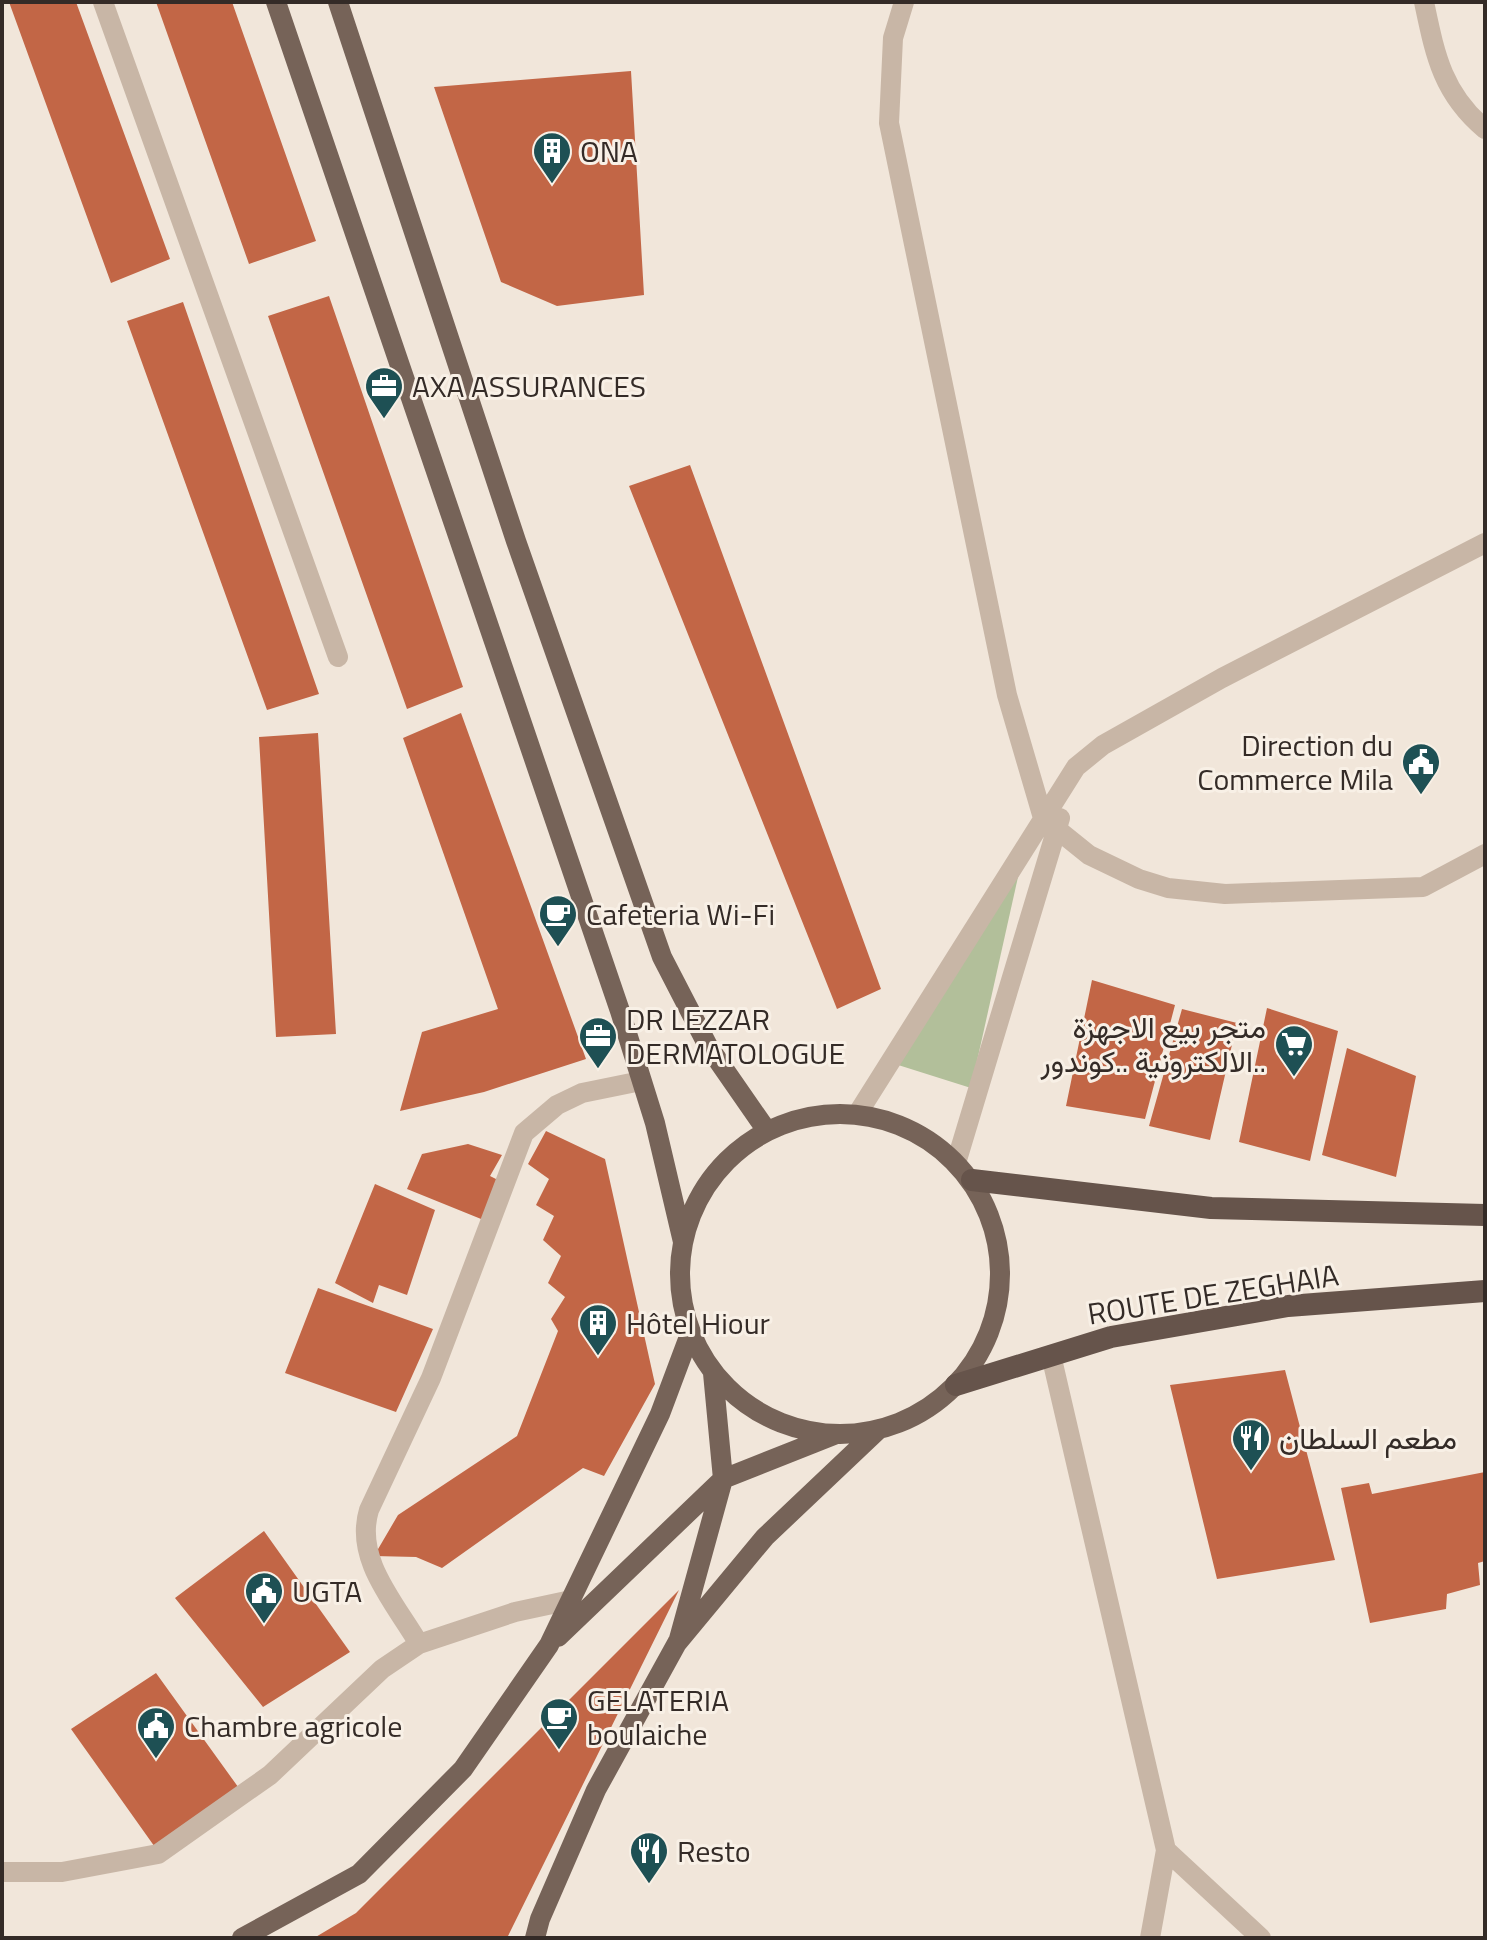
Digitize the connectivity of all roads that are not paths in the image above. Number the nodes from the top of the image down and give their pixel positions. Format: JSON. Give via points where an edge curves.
{"nodes":[{"id":1,"x":103,"y":2,"type":"edge"},
{"id":2,"x":276,"y":2,"type":"edge"},
{"id":3,"x":338,"y":2,"type":"edge"},
{"id":4,"x":904,"y":2,"type":"edge"},
{"id":5,"x":1424,"y":2,"type":"edge"},
{"id":6,"x":1485,"y":129,"type":"edge"},
{"id":7,"x":1485,"y":543,"type":"edge"},
{"id":8,"x":338,"y":657,"type":"dead end"},
{"id":9,"x":1050,"y":824,"type":"junction"},
{"id":10,"x":1485,"y":854,"type":"edge"},
{"id":11,"x":641,"y":1081,"type":"junction"},
{"id":12,"x":858,"y":1113,"type":"junction"},
{"id":13,"x":767,"y":1131,"type":"junction"},
{"id":14,"x":956,"y":1163,"type":"junction"},
{"id":15,"x":972,"y":1180,"type":"junction"},
{"id":16,"x":1485,"y":1215,"type":"edge"},
{"id":17,"x":683,"y":1242,"type":"junction"},
{"id":18,"x":1485,"y":1291,"type":"edge"},
{"id":19,"x":690,"y":1334,"type":"junction"},
{"id":20,"x":1051,"y":1355,"type":"junction"},
{"id":21,"x":713,"y":1373,"type":"junction"},
{"id":22,"x":956,"y":1385,"type":"junction"},
{"id":23,"x":879,"y":1429,"type":"junction"},
{"id":24,"x":834,"y":1435,"type":"junction"},
{"id":25,"x":723,"y":1479,"type":"junction"},
{"id":26,"x":571,"y":1600,"type":"junction"},
{"id":27,"x":677,"y":1643,"type":"junction"},
{"id":28,"x":419,"y":1644,"type":"junction"},
{"id":29,"x":549,"y":1645,"type":"junction"},
{"id":30,"x":1166,"y":1850,"type":"junction"},
{"id":31,"x":2,"y":1872,"type":"edge"},
{"id":32,"x":242,"y":1938,"type":"edge"},
{"id":33,"x":535,"y":1938,"type":"edge"},
{"id":34,"x":1150,"y":1938,"type":"edge"},
{"id":35,"x":1261,"y":1938,"type":"edge"}],
"edges":[{"from":1,"to":8,"type":"street"},
{"from":2,"to":11,"type":"main road"},
{"from":3,"to":13,"type":"main road","via":[[516,541],[662,957],[708,1046]]},
{"from":4,"to":9,"type":"street","via":[[893,38],[889,123],[1007,695]]},
{"from":5,"to":6,"type":"street","via":[[1438,69],[1466,113]]},
{"from":7,"to":9,"type":"street","via":[[1103,745],[1076,767]]},
{"from":9,"to":10,"type":"street","via":[[1089,855],[1139,879],[1225,894],[1423,887]]},
{"from":9,"to":12,"type":"street"},
{"from":9,"to":14,"type":"street"},
{"from":11,"to":17,"type":"main road"},
{"from":11,"to":28,"type":"street","via":[[582,1093],[557,1105],[524,1133],[431,1378],[369,1510],[362,1531],[367,1555]]},
{"from":12,"to":13,"type":"main road","via":[[813,1115]]},
{"from":12,"to":14,"type":"main road","via":[[902,1125],[941,1147]]},
{"from":13,"to":17,"type":"main road","via":[[728,1158],[706,1187]]},
{"from":14,"to":15,"type":"main road"},
{"from":15,"to":16,"type":"highway","via":[[1211,1208]]},
{"from":15,"to":22,"type":"main road","via":[[992,1219],[1002,1263],[998,1307],[983,1349]]},
{"from":17,"to":19,"type":"main road","via":[[680,1290]]},
{"from":18,"to":20,"type":"highway","name":"ROUTE DE ZEGHAIA","via":[[1288,1306],[1111,1337]]},
{"from":19,"to":21,"type":"main road"},
{"from":19,"to":26,"type":"main road","via":[[660,1414]]},
{"from":20,"to":22,"type":"highway","name":"ROUTE DE ZEGHAIA"},
{"from":20,"to":30,"type":"street"},
{"from":21,"to":24,"type":"main road","via":[[747,1405],[788,1426]]},
{"from":21,"to":25,"type":"main road"},
{"from":22,"to":23,"type":"main road","via":[[921,1413]]},
{"from":23,"to":24,"type":"main road"},
{"from":23,"to":27,"type":"main road","via":[[765,1537]]},
{"from":24,"to":25,"type":"main road"},
{"from":25,"to":27,"type":"main road"},
{"from":25,"to":29,"type":"main road"},
{"from":26,"to":28,"type":"street","via":[[515,1612]]},
{"from":26,"to":29,"type":"main road"},
{"from":27,"to":33,"type":"main road","via":[[596,1790]]},
{"from":28,"to":31,"type":"street","via":[[382,1669],[270,1775],[158,1854],[62,1872]]},
{"from":29,"to":32,"type":"main road","via":[[463,1769],[359,1874]]},
{"from":30,"to":34,"type":"street"},
{"from":30,"to":35,"type":"street"}]}
